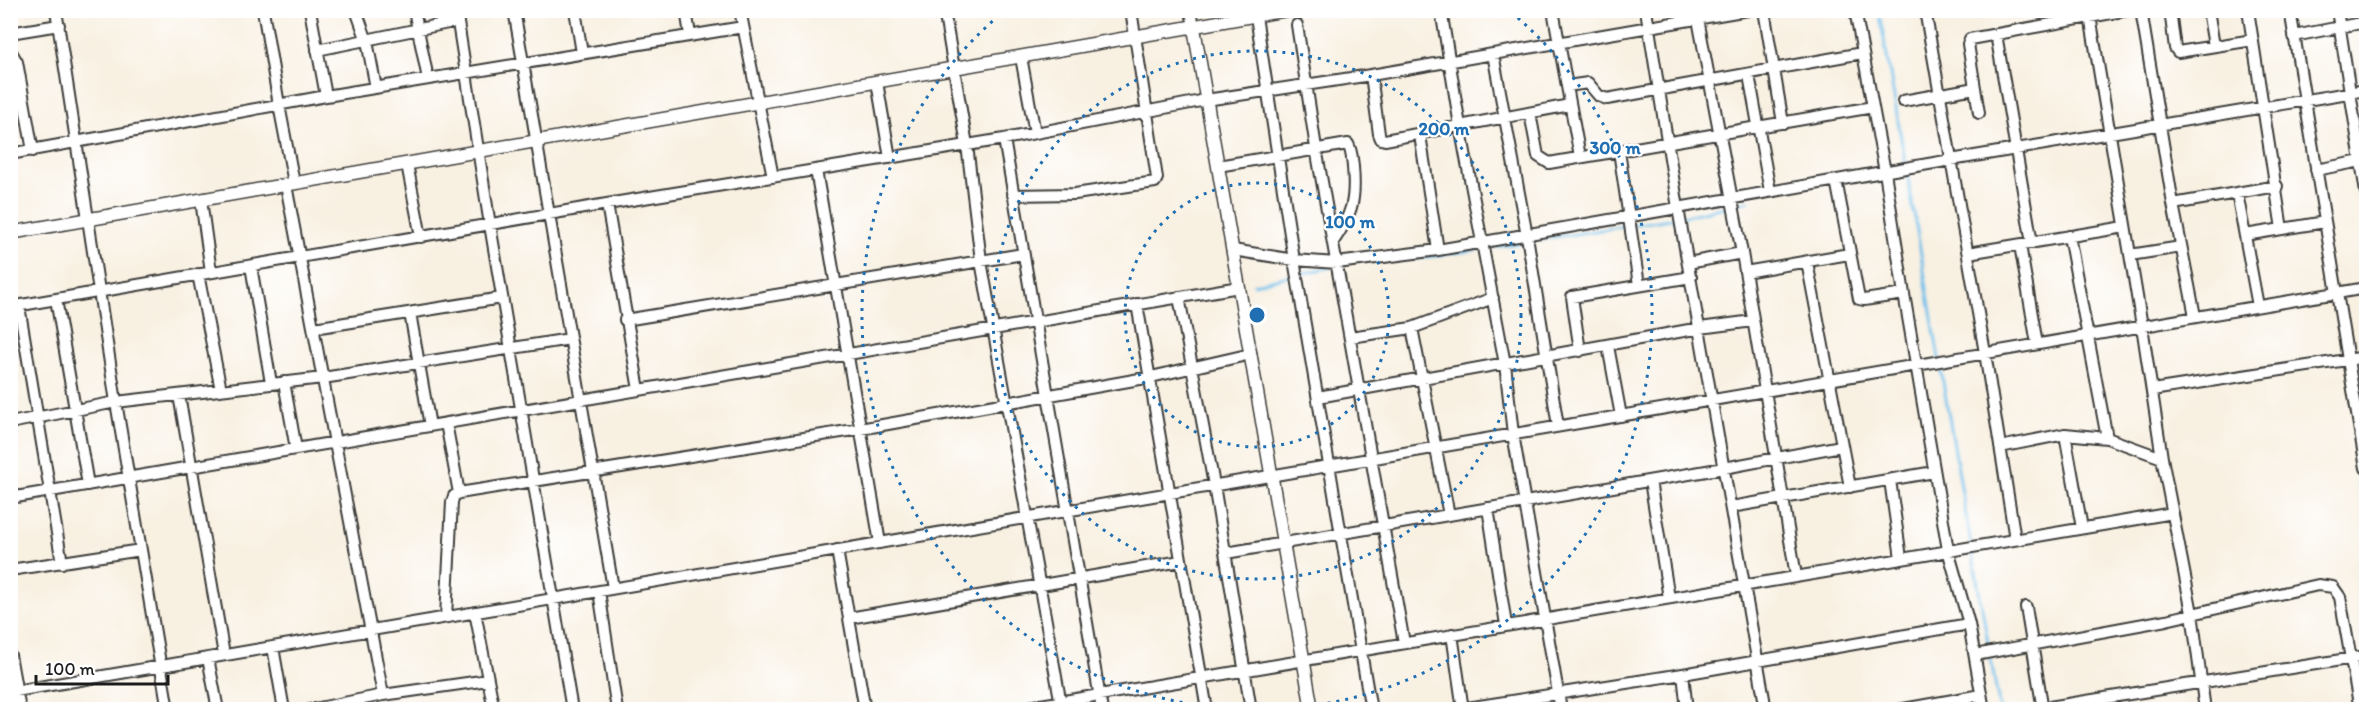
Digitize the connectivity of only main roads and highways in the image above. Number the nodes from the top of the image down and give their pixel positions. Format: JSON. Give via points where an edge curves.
{"nodes":[{"id":1,"x":1287,"y":10,"type":"edge"},
{"id":2,"x":1256,"y":14,"type":"edge"},
{"id":3,"x":1194,"y":28,"type":"junction"},
{"id":4,"x":10,"y":233,"type":"edge"},
{"id":5,"x":1312,"y":710,"type":"edge"}],
"edges":[{"from":1,"to":2,"type":"main road"},
{"from":2,"to":3,"type":"main road"},
{"from":3,"to":4,"type":"main road"},
{"from":3,"to":5,"type":"main road"}]}
